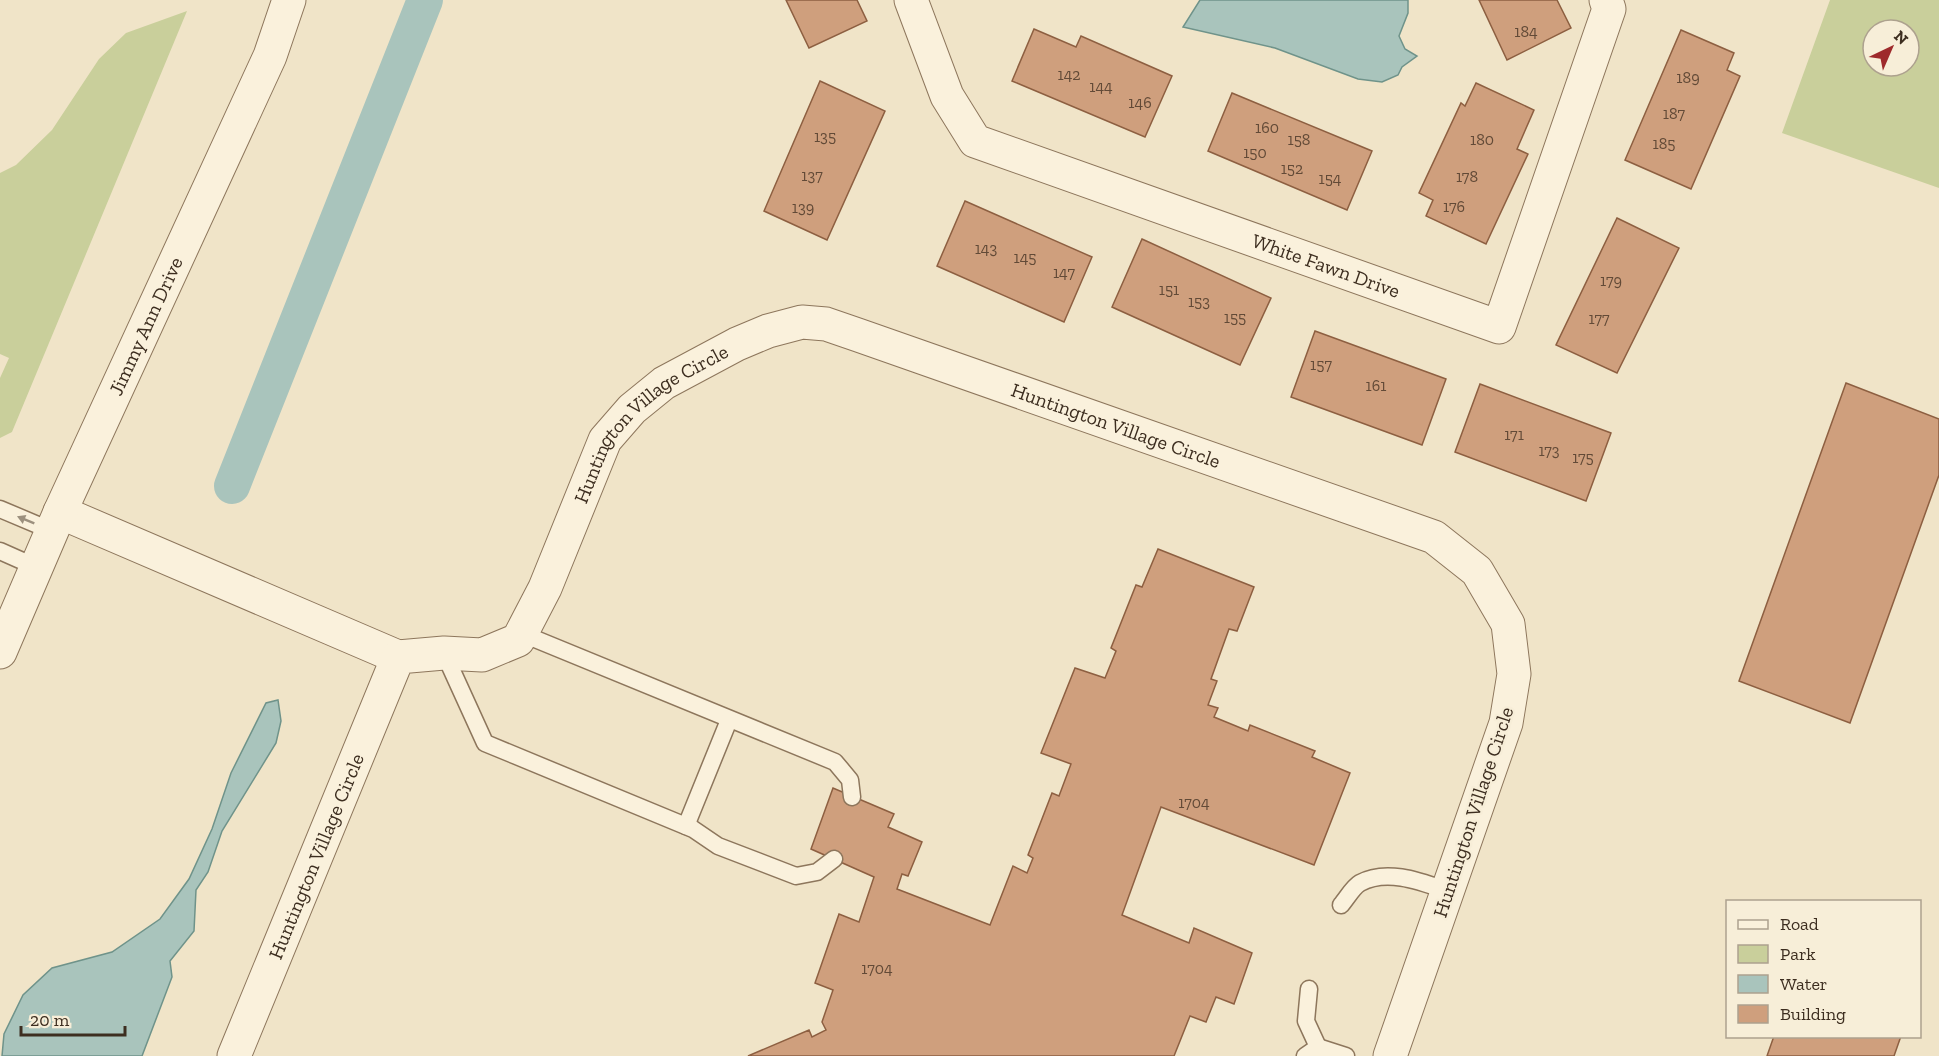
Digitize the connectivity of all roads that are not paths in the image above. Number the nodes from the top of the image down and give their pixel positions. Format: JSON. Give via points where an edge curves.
{"nodes":[{"id":1,"x":290,"y":0,"type":"edge"},
{"id":2,"x":911,"y":0,"type":"edge"},
{"id":3,"x":1606,"y":0,"type":"edge"},
{"id":4,"x":0,"y":510,"type":"edge"},
{"id":5,"x":56,"y":521,"type":"junction"},
{"id":6,"x":0,"y":551,"type":"edge"},
{"id":7,"x":36,"y":567,"type":"junction"},
{"id":8,"x":523,"y":634,"type":"junction"},
{"id":9,"x":0,"y":652,"type":"edge"},
{"id":10,"x":444,"y":653,"type":"junction"},
{"id":11,"x":398,"y":657,"type":"junction"},
{"id":12,"x":729,"y":720,"type":"junction"},
{"id":13,"x":852,"y":797,"type":"dead end"},
{"id":14,"x":686,"y":826,"type":"junction"},
{"id":15,"x":834,"y":859,"type":"dead end"},
{"id":16,"x":1448,"y":891,"type":"junction"},
{"id":17,"x":1341,"y":904,"type":"dead end"},
{"id":18,"x":1310,"y":989,"type":"dead end"},
{"id":19,"x":1312,"y":1051,"type":"edge"},
{"id":20,"x":234,"y":1056,"type":"edge"},
{"id":21,"x":1346,"y":1056,"type":"edge"},
{"id":22,"x":1390,"y":1056,"type":"edge"}],
"edges":[{"from":1,"to":5,"type":"street","name":"Jimmy Ann Drive","via":[[270,56]]},
{"from":2,"to":3,"type":"street","name":"White Fawn Drive","via":[[947,96],[975,141],[1499,327],[1609,9]]},
{"from":5,"to":4,"type":"lane","one_way":true},
{"from":5,"to":7,"type":"street","name":"Jimmy Ann Drive"},
{"from":5,"to":11,"type":"street"},
{"from":6,"to":7,"type":"lane"},
{"from":7,"to":9,"type":"street","name":"Jimmy Ann Drive"},
{"from":8,"to":10,"type":"street","via":[[518,640],[482,655]]},
{"from":8,"to":12,"type":"lane"},
{"from":8,"to":16,"type":"street","name":"Huntington Village Circle","via":[[604,440],[632,409],[664,383],[768,331],[802,322],[826,324],[1434,537],[1477,571],[1508,624],[1514,674],[1506,723]]},
{"from":10,"to":11,"type":"street"},
{"from":10,"to":14,"type":"lane","via":[[485,743]]},
{"from":11,"to":20,"type":"street","name":"Huntington Village Circle"},
{"from":12,"to":13,"type":"lane","via":[[835,762],[850,780]]},
{"from":12,"to":14,"type":"lane"},
{"from":14,"to":15,"type":"lane","via":[[718,846],[796,876],[817,872]]},
{"from":16,"to":17,"type":"lane","via":[[1410,879],[1385,877],[1360,883]]},
{"from":16,"to":22,"type":"street","name":"Huntington Village Circle"},
{"from":18,"to":19,"type":"lane","via":[[1306,1021]]},
{"from":19,"to":21,"type":"lane"}]}
